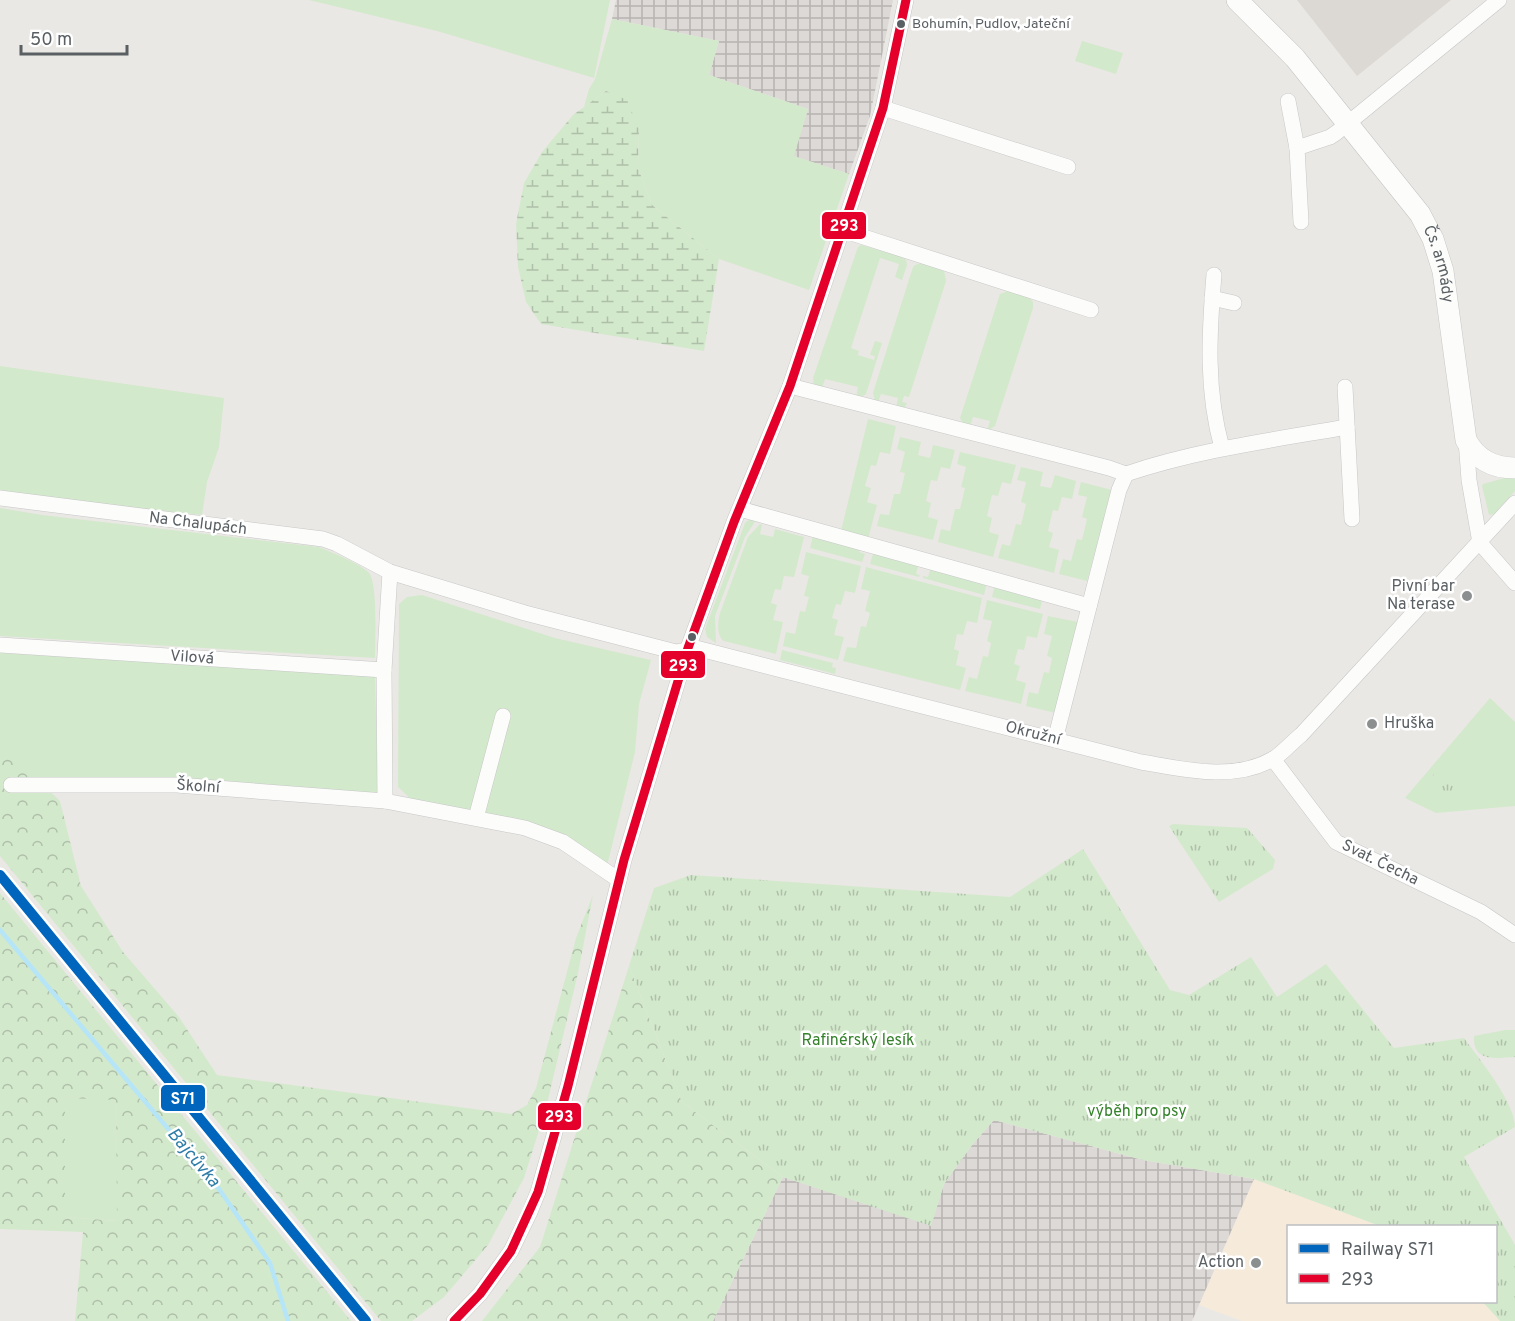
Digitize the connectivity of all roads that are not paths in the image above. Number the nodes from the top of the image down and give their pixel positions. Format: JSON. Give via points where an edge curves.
{"nodes":[{"id":1,"x":906,"y":0,"type":"edge"},
{"id":2,"x":1237,"y":0,"type":"edge"},
{"id":3,"x":1499,"y":0,"type":"edge"},
{"id":4,"x":1288,"y":101,"type":"dead end"},
{"id":5,"x":883,"y":108,"type":"junction"},
{"id":6,"x":1348,"y":123,"type":"junction"},
{"id":7,"x":1297,"y":148,"type":"junction"},
{"id":8,"x":1068,"y":167,"type":"dead end"},
{"id":9,"x":1301,"y":222,"type":"dead end"},
{"id":10,"x":842,"y":230,"type":"junction"},
{"id":11,"x":1214,"y":275,"type":"dead end"},
{"id":12,"x":1212,"y":298,"type":"junction"},
{"id":13,"x":1234,"y":303,"type":"dead end"},
{"id":14,"x":1091,"y":310,"type":"dead end"},
{"id":15,"x":790,"y":386,"type":"junction"},
{"id":16,"x":1345,"y":387,"type":"dead end"},
{"id":17,"x":1347,"y":427,"type":"junction"},
{"id":18,"x":1466,"y":440,"type":"junction"},
{"id":19,"x":1222,"y":448,"type":"junction"},
{"id":20,"x":1515,"y":468,"type":"edge"},
{"id":21,"x":1126,"y":474,"type":"junction"},
{"id":22,"x":0,"y":498,"type":"edge"},
{"id":23,"x":1515,"y":503,"type":"edge"},
{"id":24,"x":740,"y":509,"type":"junction"},
{"id":25,"x":1352,"y":519,"type":"dead end"},
{"id":26,"x":1480,"y":543,"type":"junction"},
{"id":27,"x":390,"y":572,"type":"junction"},
{"id":28,"x":1515,"y":583,"type":"edge"},
{"id":29,"x":1089,"y":606,"type":"junction"},
{"id":30,"x":0,"y":645,"type":"edge"},
{"id":31,"x":688,"y":648,"type":"junction"},
{"id":32,"x":384,"y":670,"type":"junction"},
{"id":33,"x":503,"y":716,"type":"dead end"},
{"id":34,"x":1055,"y":740,"type":"junction"},
{"id":35,"x":1274,"y":759,"type":"junction"},
{"id":36,"x":11,"y":785,"type":"dead end"},
{"id":37,"x":385,"y":801,"type":"junction"},
{"id":38,"x":476,"y":818,"type":"junction"},
{"id":39,"x":619,"y":880,"type":"junction"},
{"id":40,"x":1515,"y":935,"type":"edge"},
{"id":41,"x":454,"y":1321,"type":"edge"}],
"edges":[{"from":1,"to":5,"type":"street"},
{"from":2,"to":6,"type":"main road","name":"Čs. armády","via":[[1295,58]]},
{"from":3,"to":6,"type":"street"},
{"from":4,"to":7,"type":"street"},
{"from":5,"to":8,"type":"street"},
{"from":5,"to":10,"type":"street"},
{"from":6,"to":7,"type":"street","via":[[1330,137]]},
{"from":6,"to":18,"type":"main road","name":"Čs. armády","via":[[1410,200],[1433,239],[1443,271]]},
{"from":7,"to":9,"type":"street"},
{"from":10,"to":14,"type":"street"},
{"from":10,"to":15,"type":"street"},
{"from":11,"to":12,"type":"street"},
{"from":12,"to":13,"type":"street"},
{"from":12,"to":19,"type":"street","via":[[1209,369]]},
{"from":15,"to":21,"type":"street"},
{"from":15,"to":24,"type":"street"},
{"from":16,"to":17,"type":"street"},
{"from":17,"to":19,"type":"street"},
{"from":17,"to":25,"type":"street"},
{"from":18,"to":20,"type":"main road","via":[[1481,459]]},
{"from":18,"to":26,"type":"street","name":"Čs. armády"},
{"from":19,"to":21,"type":"street"},
{"from":21,"to":29,"type":"street"},
{"from":22,"to":27,"type":"street","name":"Na Chalupách","via":[[323,539]]},
{"from":23,"to":26,"type":"street","name":"Okružní"},
{"from":24,"to":29,"type":"street"},
{"from":24,"to":31,"type":"street"},
{"from":26,"to":28,"type":"street"},
{"from":26,"to":35,"type":"street","name":"Okružní"},
{"from":27,"to":31,"type":"street","name":"Na Chalupách","via":[[525,613],[676,652]]},
{"from":27,"to":32,"type":"street"},
{"from":29,"to":34,"type":"street"},
{"from":30,"to":32,"type":"street","name":"Vilová"},
{"from":31,"to":34,"type":"street","name":"Okružní"},
{"from":31,"to":39,"type":"street"},
{"from":32,"to":37,"type":"street"},
{"from":33,"to":38,"type":"street"},
{"from":34,"to":35,"type":"street","name":"Okružní","via":[[1200,772],[1237,770]]},
{"from":35,"to":40,"type":"street","name":"Svat. Čecha","via":[[1336,842],[1481,912]]},
{"from":36,"to":37,"type":"street","name":"Školní","via":[[177,785]]},
{"from":37,"to":38,"type":"street","name":"Školní"},
{"from":38,"to":39,"type":"street","name":"Školní","via":[[525,828],[563,843]]},
{"from":39,"to":41,"type":"street","via":[[548,1160],[530,1212],[498,1270]]}]}
